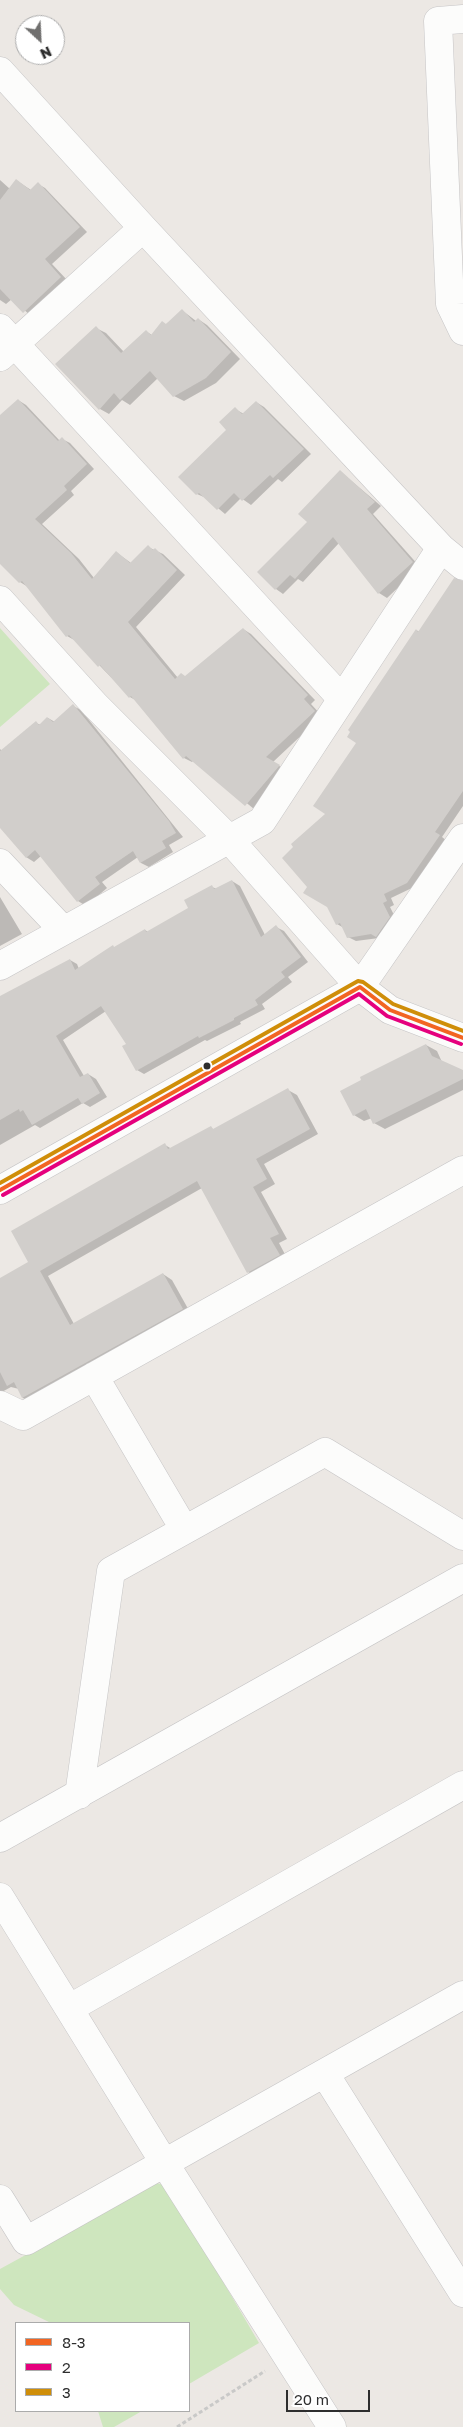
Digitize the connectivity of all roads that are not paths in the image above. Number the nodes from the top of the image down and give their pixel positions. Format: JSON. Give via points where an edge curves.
{"nodes":[{"id":1,"x":463,"y":19,"type":"edge"},
{"id":2,"x":0,"y":71,"type":"edge"},
{"id":3,"x":143,"y":228,"type":"junction"},
{"id":4,"x":463,"y":331,"type":"edge"},
{"id":5,"x":5,"y":343,"type":"edge"},
{"id":6,"x":441,"y":548,"type":"junction"},
{"id":7,"x":463,"y":566,"type":"edge"},
{"id":8,"x":0,"y":600,"type":"edge"},
{"id":9,"x":342,"y":699,"type":"junction"},
{"id":10,"x":463,"y":838,"type":"edge"},
{"id":11,"x":229,"y":839,"type":"junction"},
{"id":12,"x":0,"y":862,"type":"edge"},
{"id":13,"x":63,"y":930,"type":"junction"},
{"id":14,"x":0,"y":966,"type":"edge"},
{"id":15,"x":360,"y":987,"type":"junction"},
{"id":16,"x":463,"y":1038,"type":"edge"},
{"id":17,"x":463,"y":1170,"type":"edge"},
{"id":18,"x":0,"y":1190,"type":"edge"},
{"id":19,"x":94,"y":1376,"type":"junction"},
{"id":20,"x":0,"y":1406,"type":"edge"},
{"id":21,"x":184,"y":1529,"type":"junction"},
{"id":22,"x":463,"y":1536,"type":"edge"},
{"id":23,"x":463,"y":1578,"type":"edge"},
{"id":24,"x":463,"y":1784,"type":"edge"},
{"id":25,"x":79,"y":1794,"type":"junction"},
{"id":26,"x":0,"y":1838,"type":"edge"},
{"id":27,"x":0,"y":1897,"type":"edge"},
{"id":28,"x":463,"y":1996,"type":"edge"},
{"id":29,"x":70,"y":2008,"type":"junction"},
{"id":30,"x":325,"y":2074,"type":"junction"},
{"id":31,"x":165,"y":2164,"type":"junction"},
{"id":32,"x":0,"y":2199,"type":"edge"},
{"id":33,"x":463,"y":2293,"type":"edge"},
{"id":34,"x":332,"y":2427,"type":"edge"}],
"edges":[{"from":1,"to":4,"type":"street","via":[[438,21],[450,304]]},
{"from":2,"to":3,"type":"street"},
{"from":3,"to":5,"type":"street"},
{"from":3,"to":6,"type":"street"},
{"from":5,"to":9,"type":"street"},
{"from":6,"to":7,"type":"street"},
{"from":6,"to":9,"type":"street"},
{"from":8,"to":11,"type":"street","via":[[95,705]]},
{"from":9,"to":11,"type":"street","via":[[262,821]]},
{"from":10,"to":15,"type":"street"},
{"from":11,"to":13,"type":"street"},
{"from":11,"to":15,"type":"street"},
{"from":12,"to":13,"type":"street"},
{"from":13,"to":14,"type":"street"},
{"from":15,"to":16,"type":"street","via":[[390,1010]]},
{"from":15,"to":18,"type":"street"},
{"from":17,"to":19,"type":"street"},
{"from":19,"to":20,"type":"street","via":[[23,1416]]},
{"from":19,"to":21,"type":"street"},
{"from":21,"to":22,"type":"street","via":[[326,1452]]},
{"from":21,"to":25,"type":"street","via":[[111,1571]]},
{"from":23,"to":25,"type":"street"},
{"from":24,"to":29,"type":"street"},
{"from":25,"to":26,"type":"street"},
{"from":27,"to":29,"type":"street"},
{"from":28,"to":30,"type":"street"},
{"from":29,"to":31,"type":"street"},
{"from":30,"to":31,"type":"street"},
{"from":30,"to":33,"type":"street"},
{"from":31,"to":32,"type":"street","via":[[26,2241]]},
{"from":31,"to":34,"type":"street"}]}
